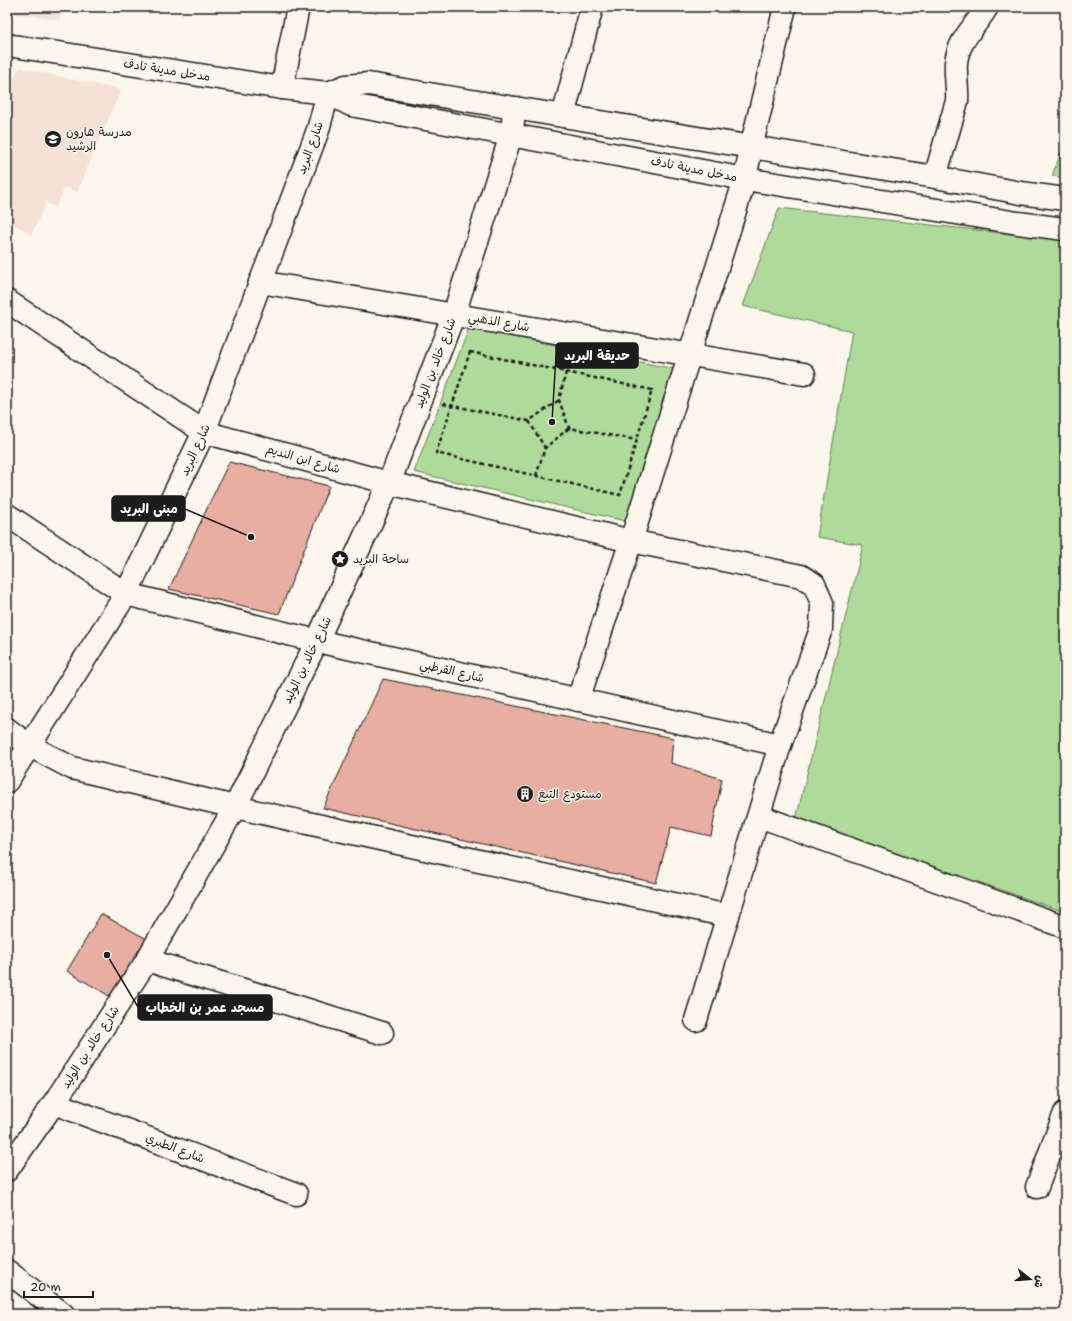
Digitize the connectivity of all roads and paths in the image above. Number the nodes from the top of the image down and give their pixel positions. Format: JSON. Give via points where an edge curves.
{"nodes":[{"id":1,"x":298,"y":7,"type":"edge"},
{"id":2,"x":592,"y":7,"type":"edge"},
{"id":3,"x":785,"y":7,"type":"edge"},
{"id":4,"x":988,"y":7,"type":"edge"},
{"id":5,"x":7,"y":45,"type":"edge"},
{"id":6,"x":282,"y":88,"type":"junction"},
{"id":7,"x":328,"y":94,"type":"junction"},
{"id":8,"x":515,"y":108,"type":"junction"},
{"id":9,"x":563,"y":116,"type":"junction"},
{"id":10,"x":511,"y":135,"type":"junction"},
{"id":11,"x":751,"y":148,"type":"junction"},
{"id":12,"x":935,"y":178,"type":"junction"},
{"id":13,"x":745,"y":179,"type":"junction"},
{"id":14,"x":1065,"y":199,"type":"edge"},
{"id":15,"x":1065,"y":229,"type":"edge"},
{"id":16,"x":260,"y":282,"type":"junction"},
{"id":17,"x":7,"y":301,"type":"edge"},
{"id":18,"x":454,"y":314,"type":"junction"},
{"id":19,"x":690,"y":355,"type":"junction"},
{"id":20,"x":566,"y":372,"type":"junction"},
{"id":21,"x":804,"y":374,"type":"dead end"},
{"id":22,"x":559,"y":400,"type":"junction"},
{"id":23,"x":452,"y":406,"type":"junction"},
{"id":24,"x":529,"y":421,"type":"junction"},
{"id":25,"x":570,"y":428,"type":"junction"},
{"id":26,"x":204,"y":432,"type":"junction"},
{"id":27,"x":637,"y":440,"type":"junction"},
{"id":28,"x":662,"y":445,"type":"junction"},
{"id":29,"x":545,"y":448,"type":"junction"},
{"id":30,"x":536,"y":476,"type":"junction"},
{"id":31,"x":389,"y":483,"type":"junction"},
{"id":32,"x":7,"y":515,"type":"edge"},
{"id":33,"x":632,"y":541,"type":"junction"},
{"id":34,"x":126,"y":594,"type":"junction"},
{"id":35,"x":317,"y":641,"type":"junction"},
{"id":36,"x":578,"y":700,"type":"junction"},
{"id":37,"x":7,"y":729,"type":"edge"},
{"id":38,"x":780,"y":745,"type":"junction"},
{"id":39,"x":30,"y":746,"type":"junction"},
{"id":40,"x":7,"y":781,"type":"edge"},
{"id":41,"x":235,"y":807,"type":"junction"},
{"id":42,"x":759,"y":816,"type":"junction"},
{"id":43,"x":728,"y":916,"type":"junction"},
{"id":44,"x":1065,"y":927,"type":"edge"},
{"id":45,"x":147,"y":960,"type":"junction"},
{"id":46,"x":696,"y":1020,"type":"dead end"},
{"id":47,"x":382,"y":1033,"type":"dead end"},
{"id":48,"x":54,"y":1103,"type":"junction"},
{"id":49,"x":1065,"y":1113,"type":"edge"},
{"id":50,"x":7,"y":1170,"type":"edge"},
{"id":51,"x":1037,"y":1187,"type":"dead end"},
{"id":52,"x":296,"y":1194,"type":"dead end"},
{"id":53,"x":7,"y":1271,"type":"edge"},
{"id":54,"x":63,"y":1314,"type":"edge"}],
"edges":[{"from":1,"to":6,"type":"street"},
{"from":2,"to":9,"type":"street"},
{"from":3,"to":11,"type":"street"},
{"from":4,"to":12,"type":"street","via":[[958,49],[957,101]]},
{"from":5,"to":6,"type":"street","name":"مدخل مدينة تادف"},
{"from":6,"to":7,"type":"street","name":"مدخل مدينة تادف"},
{"from":7,"to":8,"type":"street","via":[[346,86],[368,84]]},
{"from":7,"to":10,"type":"street","name":"مدخل مدينة تادف","via":[[351,105]]},
{"from":7,"to":16,"type":"street","name":"شارع البريد","via":[[318,130]]},
{"from":8,"to":9,"type":"street"},
{"from":8,"to":10,"type":"street","name":"شارع خالد بن الوليد"},
{"from":9,"to":11,"type":"street"},
{"from":10,"to":13,"type":"street","name":"مدخل مدينة تادف"},
{"from":10,"to":18,"type":"street","name":"شارع خالد بن الوليد"},
{"from":11,"to":12,"type":"street"},
{"from":11,"to":13,"type":"street"},
{"from":12,"to":14,"type":"street"},
{"from":13,"to":15,"type":"street","name":"مدخل مدينة تادف"},
{"from":13,"to":19,"type":"street"},
{"from":16,"to":18,"type":"street","name":"شارع الذهبي"},
{"from":16,"to":26,"type":"street","name":"شارع البريد"},
{"from":17,"to":26,"type":"street","name":"شارع ابن النديم"},
{"from":18,"to":19,"type":"street","name":"شارع الذهبي"},
{"from":18,"to":31,"type":"street","name":"شارع خالد بن الوليد"},
{"from":19,"to":21,"type":"street","name":"شارع الذهبي"},
{"from":19,"to":28,"type":"street"},
{"from":20,"to":22,"type":"path"},
{"from":20,"to":23,"type":"path","via":[[470,352]]},
{"from":20,"to":27,"type":"path","via":[[652,390]]},
{"from":22,"to":24,"type":"path"},
{"from":22,"to":25,"type":"path"},
{"from":23,"to":24,"type":"path"},
{"from":23,"to":30,"type":"path","via":[[436,453]]},
{"from":24,"to":29,"type":"path"},
{"from":25,"to":27,"type":"path"},
{"from":25,"to":29,"type":"path"},
{"from":26,"to":31,"type":"street","name":"شارع ابن النديم"},
{"from":26,"to":34,"type":"street","name":"شارع البريد"},
{"from":27,"to":28,"type":"path"},
{"from":27,"to":30,"type":"path","via":[[620,495]]},
{"from":28,"to":33,"type":"street"},
{"from":29,"to":30,"type":"path"},
{"from":31,"to":33,"type":"street","name":"شارع ابن النديم"},
{"from":31,"to":35,"type":"street","name":"شارع خالد بن الوليد"},
{"from":32,"to":34,"type":"street","name":"شارع القرطبي"},
{"from":33,"to":36,"type":"street"},
{"from":33,"to":38,"type":"street","name":"شارع ابن النديم","via":[[801,576],[814,584],[822,603],[821,629]]},
{"from":34,"to":35,"type":"street","name":"شارع القرطبي"},
{"from":34,"to":39,"type":"street","name":"شارع البريد"},
{"from":35,"to":36,"type":"street","name":"شارع القرطبي"},
{"from":35,"to":41,"type":"street","name":"شارع خالد بن الوليد"},
{"from":36,"to":38,"type":"street","name":"شارع القرطبي"},
{"from":37,"to":39,"type":"street"},
{"from":38,"to":42,"type":"street","name":"شارع ابن النديم"},
{"from":39,"to":40,"type":"street","name":"شارع البريد"},
{"from":39,"to":41,"type":"street","via":[[72,768]]},
{"from":41,"to":43,"type":"street"},
{"from":41,"to":45,"type":"street","name":"شارع خالد بن الوليد"},
{"from":42,"to":43,"type":"street","name":"شارع ابن النديم"},
{"from":42,"to":44,"type":"street"},
{"from":43,"to":46,"type":"street","name":"شارع ابن النديم"},
{"from":45,"to":47,"type":"street"},
{"from":45,"to":48,"type":"street","name":"شارع خالد بن الوليد"},
{"from":48,"to":50,"type":"street","name":"شارع خالد بن الوليد"},
{"from":48,"to":52,"type":"street","name":"شارع الطبري"},
{"from":49,"to":51,"type":"street"},
{"from":53,"to":54,"type":"street"}]}
